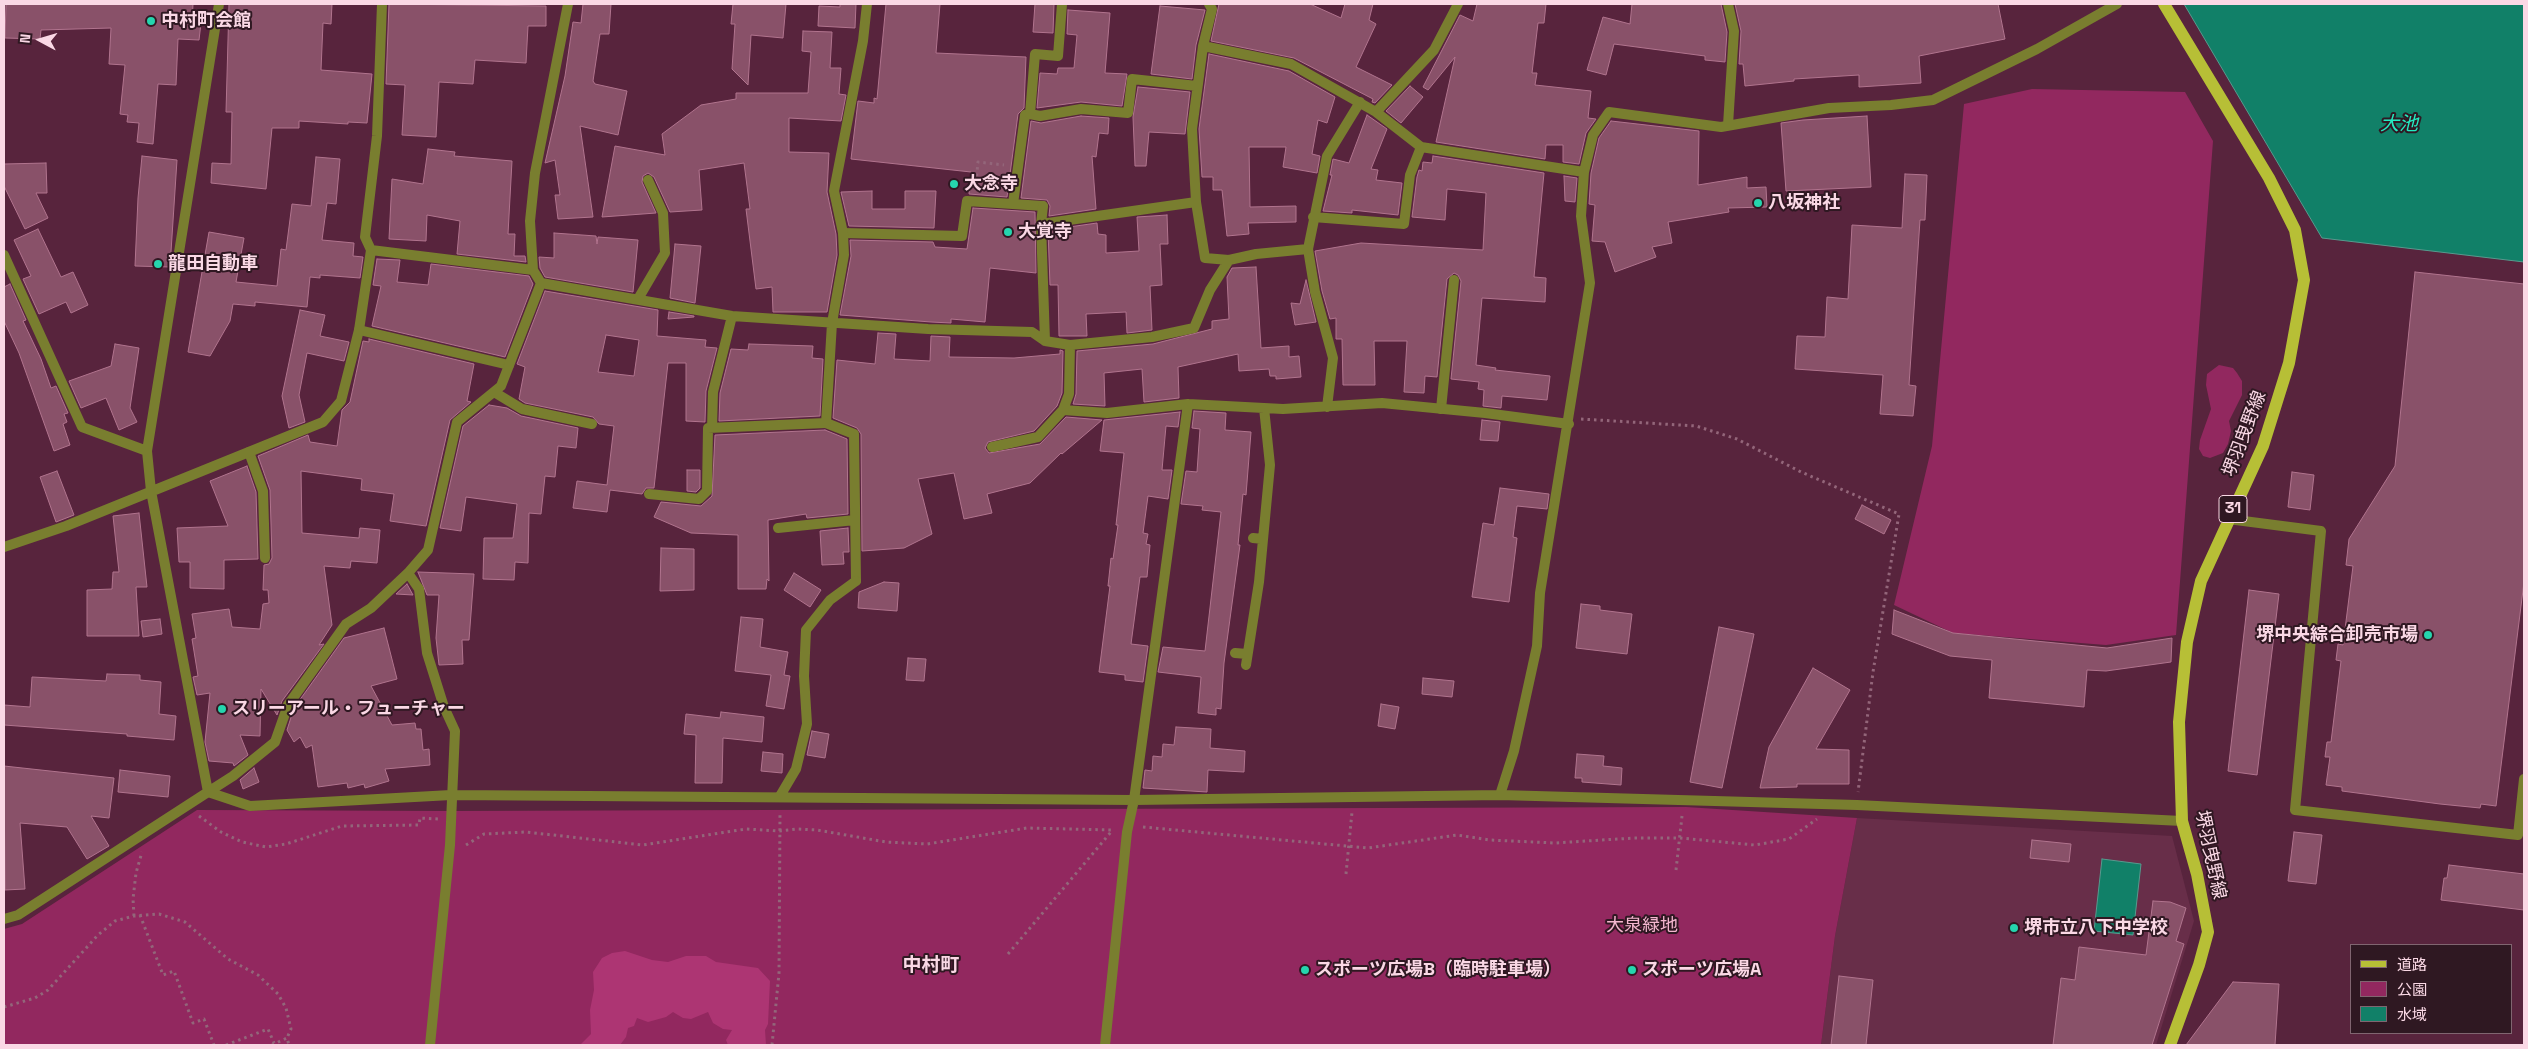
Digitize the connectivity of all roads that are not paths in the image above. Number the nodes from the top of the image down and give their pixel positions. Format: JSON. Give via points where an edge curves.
{"nodes":[{"id":1,"x":219,"y":4,"type":"edge"},
{"id":2,"x":382,"y":4,"type":"edge"},
{"id":3,"x":568,"y":4,"type":"edge"},
{"id":4,"x":867,"y":4,"type":"edge"},
{"id":5,"x":1062,"y":4,"type":"edge"},
{"id":6,"x":1209,"y":4,"type":"edge"},
{"id":7,"x":1458,"y":4,"type":"edge"},
{"id":8,"x":1728,"y":4,"type":"edge"},
{"id":9,"x":2117,"y":4,"type":"edge"},
{"id":10,"x":2164,"y":4,"type":"edge"},
{"id":11,"x":1203,"y":46,"type":"junction"},
{"id":12,"x":1198,"y":86,"type":"junction"},
{"id":13,"x":1360,"y":102,"type":"junction"},
{"id":14,"x":1376,"y":112,"type":"junction"},
{"id":15,"x":1030,"y":114,"type":"junction"},
{"id":16,"x":1728,"y":125,"type":"junction"},
{"id":17,"x":1420,"y":148,"type":"junction"},
{"id":18,"x":1584,"y":172,"type":"junction"},
{"id":19,"x":648,"y":180,"type":"dead end"},
{"id":20,"x":1196,"y":202,"type":"junction"},
{"id":21,"x":1013,"y":204,"type":"junction"},
{"id":22,"x":1313,"y":217,"type":"junction"},
{"id":23,"x":1042,"y":224,"type":"junction"},
{"id":24,"x":843,"y":233,"type":"junction"},
{"id":25,"x":1308,"y":249,"type":"junction"},
{"id":26,"x":371,"y":250,"type":"junction"},
{"id":27,"x":4,"y":255,"type":"edge"},
{"id":28,"x":1229,"y":260,"type":"junction"},
{"id":29,"x":533,"y":270,"type":"junction"},
{"id":30,"x":1454,"y":280,"type":"dead end"},
{"id":31,"x":541,"y":283,"type":"junction"},
{"id":32,"x":638,"y":299,"type":"junction"},
{"id":33,"x":732,"y":316,"type":"junction"},
{"id":34,"x":832,"y":323,"type":"junction"},
{"id":35,"x":359,"y":330,"type":"junction"},
{"id":36,"x":1045,"y":341,"type":"junction"},
{"id":37,"x":1070,"y":345,"type":"junction"},
{"id":38,"x":509,"y":365,"type":"junction"},
{"id":39,"x":494,"y":392,"type":"junction"},
{"id":40,"x":1188,"y":404,"type":"junction"},
{"id":41,"x":1327,"y":407,"type":"junction"},
{"id":42,"x":1264,"y":408,"type":"junction"},
{"id":43,"x":1441,"y":409,"type":"junction"},
{"id":44,"x":1062,"y":410,"type":"junction"},
{"id":45,"x":1569,"y":421,"type":"junction"},
{"id":46,"x":826,"y":423,"type":"junction"},
{"id":47,"x":592,"y":424,"type":"dead end"},
{"id":48,"x":712,"y":428,"type":"junction"},
{"id":49,"x":992,"y":447,"type":"dead end"},
{"id":50,"x":147,"y":451,"type":"junction"},
{"id":51,"x":250,"y":452,"type":"junction"},
{"id":52,"x":151,"y":491,"type":"junction"},
{"id":53,"x":649,"y":494,"type":"dead end"},
{"id":54,"x":2228,"y":519,"type":"junction"},
{"id":55,"x":855,"y":520,"type":"junction"},
{"id":56,"x":778,"y":528,"type":"dead end"},
{"id":57,"x":4,"y":547,"type":"edge"},
{"id":58,"x":265,"y":558,"type":"dead end"},
{"id":59,"x":408,"y":573,"type":"junction"},
{"id":60,"x":1235,"y":653,"type":"dead end"},
{"id":61,"x":1247,"y":654,"type":"junction"},
{"id":62,"x":1246,"y":666,"type":"dead end"},
{"id":63,"x":2524,"y":779,"type":"edge"},
{"id":64,"x":208,"y":792,"type":"junction"},
{"id":65,"x":451,"y":795,"type":"junction"},
{"id":66,"x":1500,"y":795,"type":"junction"},
{"id":67,"x":780,"y":796,"type":"junction"},
{"id":68,"x":1134,"y":800,"type":"junction"},
{"id":69,"x":2182,"y":821,"type":"junction"},
{"id":70,"x":4,"y":919,"type":"edge"},
{"id":71,"x":430,"y":1045,"type":"edge"},
{"id":72,"x":1105,"y":1045,"type":"edge"},
{"id":73,"x":2170,"y":1045,"type":"edge"}],
"edges":[{"from":1,"to":50,"type":"street"},
{"from":2,"to":26,"type":"street","via":[[376,136],[365,237]]},
{"from":3,"to":29,"type":"street","via":[[535,173],[530,221]]},
{"from":4,"to":24,"type":"street","via":[[834,191]]},
{"from":5,"to":15,"type":"street","via":[[1058,56],[1035,54]]},
{"from":6,"to":11,"type":"street","via":[[1212,9]]},
{"from":7,"to":14,"type":"street","via":[[1434,50]]},
{"from":8,"to":16,"type":"street","via":[[1734,31]]},
{"from":9,"to":16,"type":"street","via":[[2037,49],[1934,100],[1829,108]]},
{"from":10,"to":54,"type":"main road","name":"堺羽曳野線","number":"31","via":[[2269,178],[2295,230],[2304,280],[2290,363],[2262,446]]},
{"from":11,"to":12,"type":"street"},
{"from":11,"to":13,"type":"street","via":[[1291,64]]},
{"from":12,"to":15,"type":"street","via":[[1132,79],[1128,113],[1081,109],[1040,116]]},
{"from":12,"to":20,"type":"street","via":[[1192,128]]},
{"from":13,"to":14,"type":"street"},
{"from":13,"to":22,"type":"street","via":[[1327,156]]},
{"from":14,"to":17,"type":"street"},
{"from":15,"to":21,"type":"street","via":[[1025,115]]},
{"from":16,"to":18,"type":"street","via":[[1721,127],[1609,112],[1593,135]]},
{"from":17,"to":18,"type":"street"},
{"from":17,"to":22,"type":"street","via":[[1410,176],[1404,224]]},
{"from":18,"to":45,"type":"street","via":[[1581,216],[1590,283]]},
{"from":19,"to":32,"type":"street","via":[[663,213],[665,252]]},
{"from":20,"to":23,"type":"street"},
{"from":20,"to":28,"type":"street","via":[[1205,258]]},
{"from":21,"to":23,"type":"street","via":[[1043,206]]},
{"from":21,"to":24,"type":"street","via":[[966,200],[962,236]]},
{"from":22,"to":25,"type":"street"},
{"from":23,"to":36,"type":"street"},
{"from":24,"to":34,"type":"street","via":[[844,255]]},
{"from":25,"to":28,"type":"street"},
{"from":25,"to":41,"type":"street","via":[[1315,292],[1333,358]]},
{"from":26,"to":29,"type":"street"},
{"from":26,"to":35,"type":"street"},
{"from":27,"to":50,"type":"street","via":[[82,427]]},
{"from":28,"to":37,"type":"street","via":[[1210,290],[1194,328],[1152,337]]},
{"from":29,"to":31,"type":"street"},
{"from":30,"to":43,"type":"street"},
{"from":31,"to":32,"type":"street"},
{"from":31,"to":38,"type":"street"},
{"from":32,"to":33,"type":"street"},
{"from":33,"to":34,"type":"street"},
{"from":33,"to":48,"type":"street","via":[[713,392]]},
{"from":34,"to":36,"type":"street","via":[[1032,332]]},
{"from":34,"to":46,"type":"street"},
{"from":35,"to":38,"type":"street"},
{"from":35,"to":51,"type":"street","via":[[340,401],[323,422]]},
{"from":36,"to":37,"type":"street"},
{"from":37,"to":44,"type":"street","via":[[1069,394]]},
{"from":38,"to":39,"type":"street","via":[[501,386]]},
{"from":39,"to":47,"type":"street","via":[[522,409]]},
{"from":39,"to":59,"type":"street","via":[[457,422],[428,550]]},
{"from":40,"to":42,"type":"street"},
{"from":40,"to":44,"type":"street","via":[[1107,413]]},
{"from":40,"to":68,"type":"street"},
{"from":41,"to":42,"type":"street"},
{"from":41,"to":43,"type":"street","via":[[1382,403]]},
{"from":42,"to":61,"type":"street","via":[[1270,465],[1258,538],[1259,582]]},
{"from":43,"to":45,"type":"street"},
{"from":44,"to":49,"type":"street","via":[[1038,437]]},
{"from":45,"to":66,"type":"street","via":[[1540,593],[1537,646],[1514,751]]},
{"from":46,"to":48,"type":"street"},
{"from":46,"to":55,"type":"street","via":[[854,434]]},
{"from":48,"to":53,"type":"street","via":[[708,428],[708,491],[699,499]]},
{"from":50,"to":52,"type":"street"},
{"from":51,"to":52,"type":"street"},
{"from":51,"to":58,"type":"street","via":[[263,491]]},
{"from":52,"to":57,"type":"street"},
{"from":52,"to":64,"type":"street"},
{"from":54,"to":63,"type":"street","via":[[2322,530],[2295,810],[2518,835]]},
{"from":54,"to":69,"type":"main road","name":"堺羽曳野線","number":"31","via":[[2201,581],[2187,642],[2179,722]]},
{"from":55,"to":56,"type":"street"},
{"from":55,"to":67,"type":"street","via":[[856,581],[830,600],[806,630],[806,724],[796,769]]},
{"from":59,"to":64,"type":"street","via":[[371,608],[346,624],[288,704],[275,742]]},
{"from":59,"to":65,"type":"street","via":[[419,589],[426,652],[455,731]]},
{"from":60,"to":61,"type":"street"},
{"from":61,"to":62,"type":"street"},
{"from":64,"to":65,"type":"street","via":[[250,806]]},
{"from":64,"to":70,"type":"street","via":[[18,914]]},
{"from":65,"to":67,"type":"street"},
{"from":65,"to":71,"type":"street","via":[[450,845]]},
{"from":66,"to":68,"type":"street"},
{"from":66,"to":69,"type":"street","via":[[1857,804]]},
{"from":67,"to":68,"type":"street"},
{"from":68,"to":72,"type":"street","via":[[1128,829]]},
{"from":69,"to":73,"type":"main road","name":"堺羽曳野線","number":"31","via":[[2208,932]]}]}
